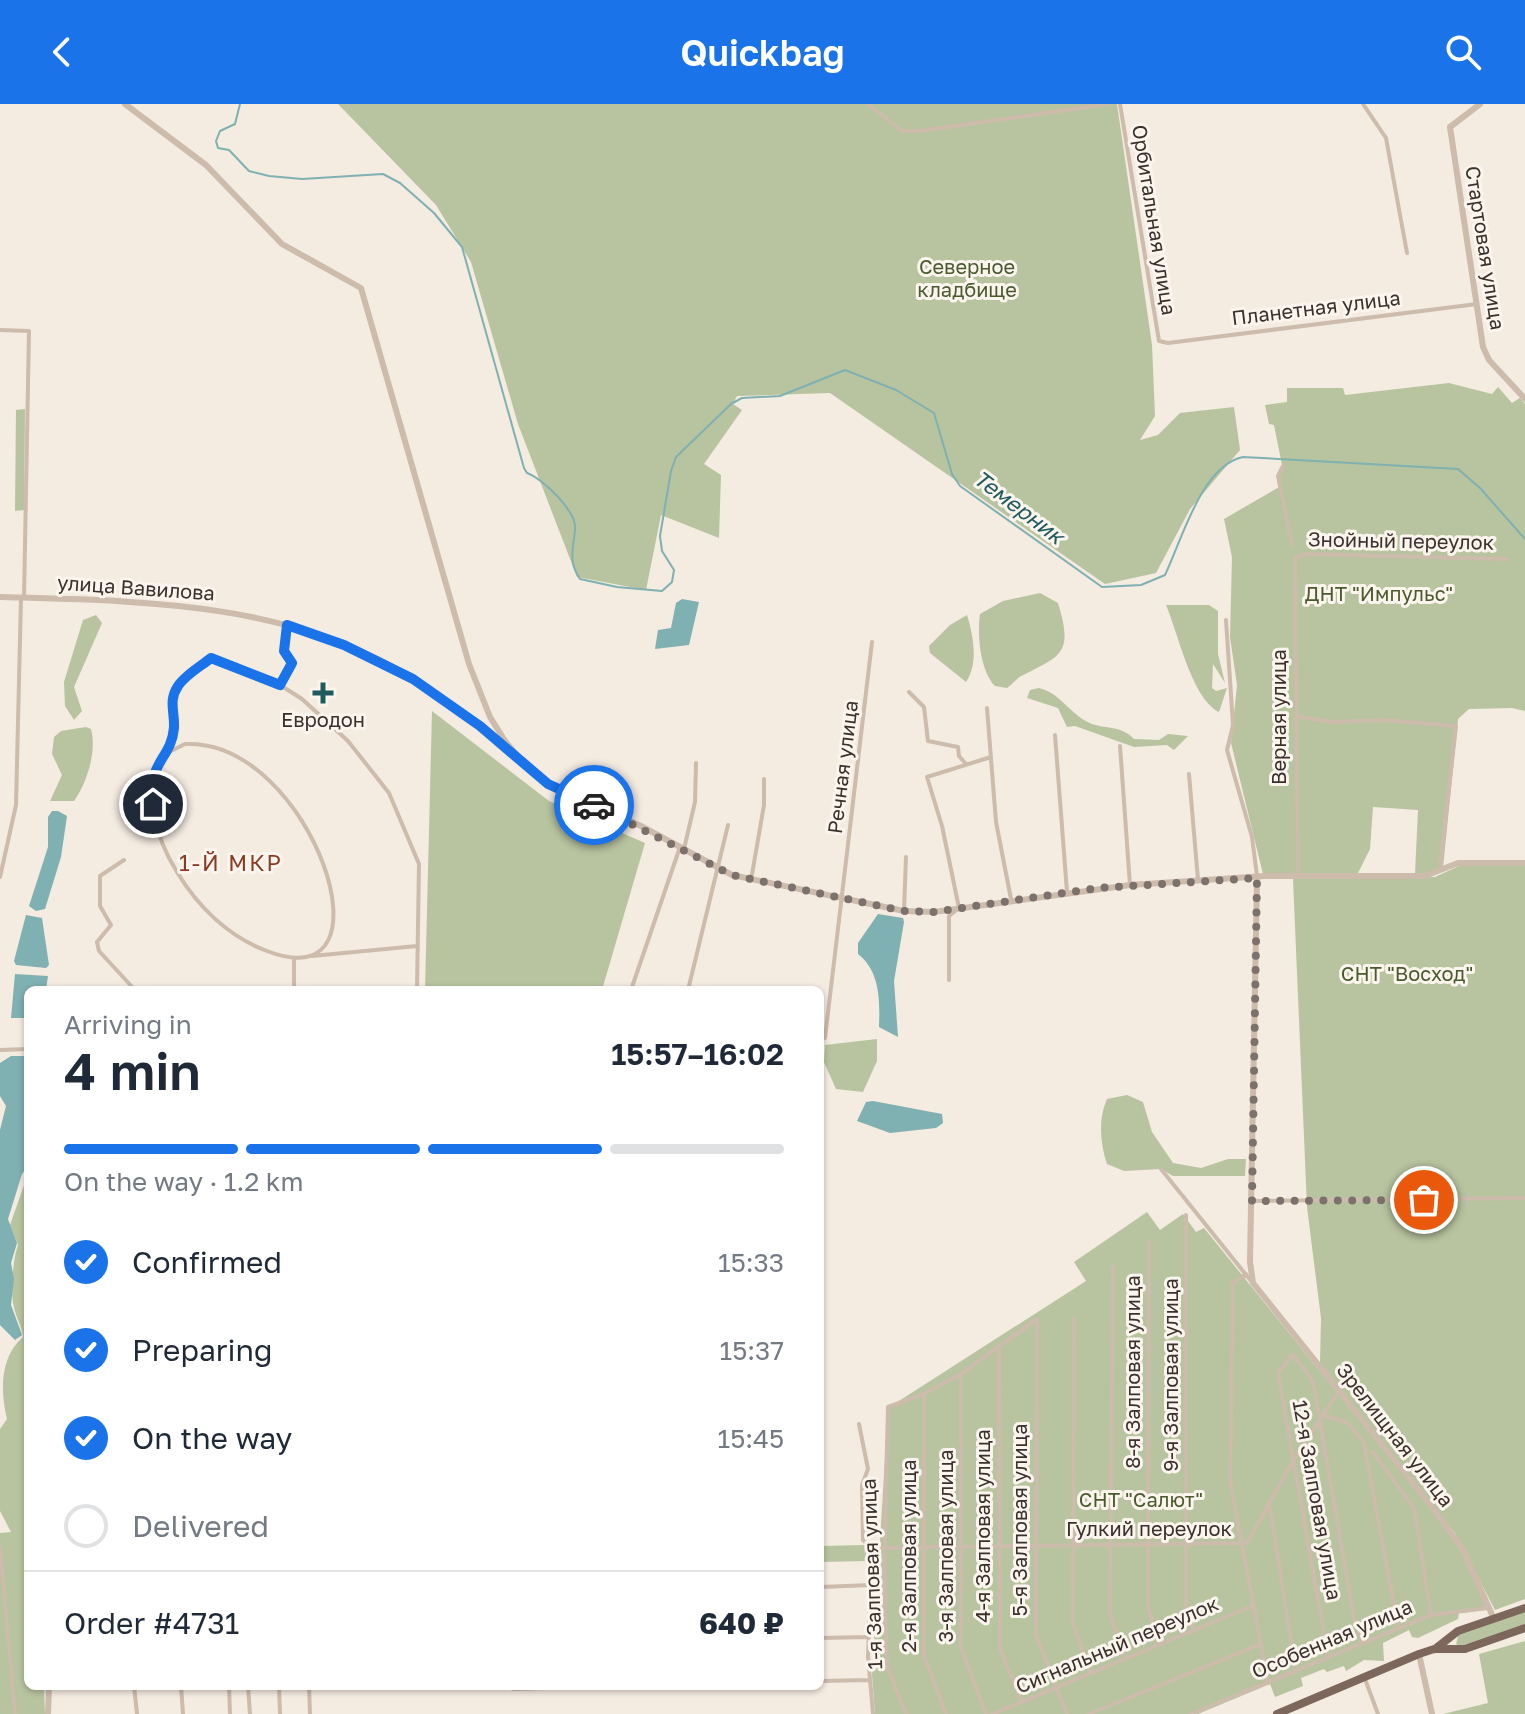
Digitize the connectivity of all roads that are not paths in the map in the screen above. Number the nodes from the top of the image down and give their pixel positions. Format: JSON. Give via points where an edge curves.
{"nodes":[{"id":1,"x":125,"y":104,"type":"edge"},
{"id":2,"x":868,"y":104,"type":"edge"},
{"id":3,"x":1109,"y":104,"type":"edge"},
{"id":4,"x":1120,"y":104,"type":"edge"},
{"id":5,"x":1363,"y":104,"type":"edge"},
{"id":6,"x":1480,"y":104,"type":"edge"},
{"id":7,"x":1407,"y":253,"type":"dead end"},
{"id":8,"x":1477,"y":304,"type":"junction"},
{"id":9,"x":0,"y":330,"type":"edge"},
{"id":10,"x":1159,"y":341,"type":"joint"},
{"id":11,"x":1525,"y":399,"type":"edge"},
{"id":12,"x":1283,"y":466,"type":"dead end"},
{"id":13,"x":1292,"y":544,"type":"dead end"},
{"id":14,"x":1295,"y":558,"type":"joint"},
{"id":15,"x":1508,"y":559,"type":"dead end"},
{"id":16,"x":0,"y":597,"type":"edge"},
{"id":17,"x":22,"y":598,"type":"junction"},
{"id":18,"x":1226,"y":620,"type":"dead end"},
{"id":19,"x":287,"y":625,"type":"junction"},
{"id":20,"x":872,"y":642,"type":"dead end"},
{"id":21,"x":280,"y":685,"type":"junction"},
{"id":22,"x":909,"y":692,"type":"dead end"},
{"id":23,"x":987,"y":708,"type":"dead end"},
{"id":24,"x":1296,"y":716,"type":"junction"},
{"id":25,"x":1055,"y":735,"type":"dead end"},
{"id":26,"x":1120,"y":746,"type":"dead end"},
{"id":27,"x":168,"y":750,"type":"junction"},
{"id":28,"x":991,"y":757,"type":"junction"},
{"id":29,"x":519,"y":758,"type":"junction"},
{"id":30,"x":696,"y":763,"type":"dead end"},
{"id":31,"x":966,"y":764,"type":"junction"},
{"id":32,"x":1189,"y":774,"type":"dead end"},
{"id":33,"x":764,"y":779,"type":"dead end"},
{"id":34,"x":728,"y":825,"type":"dead end"},
{"id":35,"x":682,"y":848,"type":"junction"},
{"id":36,"x":906,"y":857,"type":"dead end"},
{"id":37,"x":124,"y":860,"type":"dead end"},
{"id":38,"x":1525,"y":863,"type":"edge"},
{"id":39,"x":719,"y":868,"type":"junction"},
{"id":40,"x":1440,"y":869,"type":"junction"},
{"id":41,"x":1298,"y":875,"type":"junction"},
{"id":42,"x":0,"y":877,"type":"edge"},
{"id":43,"x":1257,"y":878,"type":"junction"},
{"id":44,"x":751,"y":880,"type":"junction"},
{"id":45,"x":1198,"y":882,"type":"junction"},
{"id":46,"x":1130,"y":885,"type":"junction"},
{"id":47,"x":1067,"y":892,"type":"junction"},
{"id":48,"x":843,"y":896,"type":"junction"},
{"id":49,"x":1011,"y":899,"type":"junction"},
{"id":50,"x":959,"y":908,"type":"junction"},
{"id":51,"x":904,"y":911,"type":"junction"},
{"id":52,"x":417,"y":946,"type":"junction"},
{"id":53,"x":306,"y":957,"type":"junction"},
{"id":54,"x":294,"y":958,"type":"junction"},
{"id":55,"x":949,"y":980,"type":"dead end"},
{"id":56,"x":131,"y":986,"type":"edge"},
{"id":57,"x":294,"y":986,"type":"edge"},
{"id":58,"x":417,"y":986,"type":"edge"},
{"id":59,"x":632,"y":986,"type":"edge"},
{"id":60,"x":689,"y":986,"type":"edge"},
{"id":61,"x":825,"y":1038,"type":"dead end"},
{"id":62,"x":24,"y":1049,"type":"edge"},
{"id":63,"x":1,"y":1051,"type":"edge"},
{"id":64,"x":1161,"y":1169,"type":"dead end"},
{"id":65,"x":1525,"y":1198,"type":"edge"},
{"id":66,"x":1252,"y":1201,"type":"junction"},
{"id":67,"x":1186,"y":1215,"type":"dead end"},
{"id":68,"x":1149,"y":1241,"type":"dead end"},
{"id":69,"x":1113,"y":1267,"type":"dead end"},
{"id":70,"x":1246,"y":1274,"type":"junction"},
{"id":71,"x":1253,"y":1283,"type":"junction"},
{"id":72,"x":1074,"y":1319,"type":"dead end"},
{"id":73,"x":999,"y":1346,"type":"junction"},
{"id":74,"x":961,"y":1374,"type":"junction"},
{"id":75,"x":1339,"y":1390,"type":"junction"},
{"id":76,"x":924,"y":1394,"type":"junction"},
{"id":77,"x":1320,"y":1417,"type":"junction"},
{"id":78,"x":859,"y":1424,"type":"dead end"},
{"id":79,"x":1373,"y":1452,"type":"dead end"},
{"id":80,"x":1294,"y":1459,"type":"junction"},
{"id":81,"x":1269,"y":1503,"type":"junction"},
{"id":82,"x":1149,"y":1545,"type":"junction"},
{"id":83,"x":1186,"y":1545,"type":"junction"},
{"id":84,"x":1240,"y":1545,"type":"junction"},
{"id":85,"x":999,"y":1546,"type":"junction"},
{"id":86,"x":1035,"y":1546,"type":"junction"},
{"id":87,"x":1073,"y":1546,"type":"junction"},
{"id":88,"x":1110,"y":1546,"type":"junction"},
{"id":89,"x":0,"y":1547,"type":"edge"},
{"id":90,"x":925,"y":1547,"type":"junction"},
{"id":91,"x":961,"y":1547,"type":"junction"},
{"id":92,"x":872,"y":1548,"type":"junction"},
{"id":93,"x":884,"y":1548,"type":"junction"},
{"id":94,"x":871,"y":1585,"type":"junction"},
{"id":95,"x":824,"y":1587,"type":"edge"},
{"id":96,"x":1252,"y":1606,"type":"junction"},
{"id":97,"x":1489,"y":1607,"type":"junction"},
{"id":98,"x":1525,"y":1608,"type":"edge"},
{"id":99,"x":1431,"y":1615,"type":"junction"},
{"id":100,"x":1494,"y":1619,"type":"junction"},
{"id":101,"x":1398,"y":1628,"type":"junction"},
{"id":102,"x":1525,"y":1628,"type":"edge"},
{"id":103,"x":1194,"y":1630,"type":"junction"},
{"id":104,"x":1455,"y":1634,"type":"junction"},
{"id":105,"x":868,"y":1637,"type":"junction"},
{"id":106,"x":824,"y":1638,"type":"edge"},
{"id":107,"x":1363,"y":1641,"type":"junction"},
{"id":108,"x":1159,"y":1644,"type":"junction"},
{"id":109,"x":1261,"y":1644,"type":"junction"},
{"id":110,"x":1434,"y":1649,"type":"junction"},
{"id":111,"x":1459,"y":1649,"type":"junction"},
{"id":112,"x":1419,"y":1654,"type":"junction"},
{"id":113,"x":1328,"y":1656,"type":"junction"},
{"id":114,"x":1125,"y":1659,"type":"junction"},
{"id":115,"x":1296,"y":1671,"type":"junction"},
{"id":116,"x":1090,"y":1673,"type":"junction"},
{"id":117,"x":1364,"y":1677,"type":"junction"},
{"id":118,"x":869,"y":1680,"type":"junction"},
{"id":119,"x":824,"y":1681,"type":"edge"},
{"id":120,"x":1268,"y":1683,"type":"junction"},
{"id":121,"x":1056,"y":1687,"type":"junction"},
{"id":122,"x":49,"y":1690,"type":"edge"},
{"id":123,"x":134,"y":1690,"type":"edge"},
{"id":124,"x":181,"y":1690,"type":"edge"},
{"id":125,"x":229,"y":1690,"type":"edge"},
{"id":126,"x":248,"y":1690,"type":"edge"},
{"id":127,"x":279,"y":1690,"type":"edge"},
{"id":128,"x":309,"y":1690,"type":"edge"},
{"id":129,"x":1022,"y":1702,"type":"junction"},
{"id":130,"x":1294,"y":1710,"type":"edge"},
{"id":131,"x":15,"y":1714,"type":"edge"},
{"id":132,"x":48,"y":1714,"type":"edge"},
{"id":133,"x":137,"y":1714,"type":"edge"},
{"id":134,"x":183,"y":1714,"type":"edge"},
{"id":135,"x":230,"y":1714,"type":"edge"},
{"id":136,"x":250,"y":1714,"type":"edge"},
{"id":137,"x":280,"y":1714,"type":"edge"},
{"id":138,"x":310,"y":1714,"type":"edge"},
{"id":139,"x":873,"y":1714,"type":"edge"},
{"id":140,"x":906,"y":1714,"type":"edge"},
{"id":141,"x":946,"y":1714,"type":"edge"},
{"id":142,"x":986,"y":1714,"type":"edge"},
{"id":143,"x":993,"y":1714,"type":"edge"},
{"id":144,"x":1067,"y":1714,"type":"edge"},
{"id":145,"x":1089,"y":1714,"type":"edge"},
{"id":146,"x":1191,"y":1714,"type":"edge"},
{"id":147,"x":1277,"y":1714,"type":"edge"},
{"id":148,"x":1378,"y":1714,"type":"edge"},
{"id":149,"x":1432,"y":1714,"type":"edge"}],
"edges":[{"from":1,"to":29,"type":"street","name":"улица Вавилова","via":[[206,165],[282,244],[361,288],[469,664],[490,717]]},
{"from":2,"to":3,"type":"street","via":[[902,131],[920,131]]},
{"from":4,"to":10,"type":"street","name":"Орбитальная улица"},
{"from":5,"to":7,"type":"street","via":[[1386,138]]},
{"from":6,"to":8,"type":"street","name":"Стартовая улица","via":[[1450,127]]},
{"from":8,"to":10,"type":"street","name":"Планетная улица"},
{"from":8,"to":11,"type":"street","name":"Стартовая улица","via":[[1489,360]]},
{"from":9,"to":17,"type":"street","via":[[29,331]]},
{"from":12,"to":13,"type":"street","via":[[1278,476]]},
{"from":14,"to":15,"type":"street","name":"Знойный переулок","via":[[1306,554]]},
{"from":14,"to":24,"type":"street","name":"Верная улица"},
{"from":16,"to":17,"type":"street","name":"улица Вавилова"},
{"from":17,"to":19,"type":"street","name":"улица Вавилова","via":[[196,606]]},
{"from":17,"to":42,"type":"street","via":[[16,805]]},
{"from":18,"to":43,"type":"street","via":[[1233,725],[1227,750],[1252,837]]},
{"from":19,"to":21,"type":"street","via":[[284,651],[292,663]]},
{"from":19,"to":29,"type":"street","name":"улица Вавилова","via":[[344,645],[413,679]]},
{"from":20,"to":48,"type":"street","name":"Речная улица"},
{"from":21,"to":27,"type":"street","via":[[211,658],[179,684],[173,696]]},
{"from":21,"to":52,"type":"street","via":[[348,741],[389,793],[419,864]]},
{"from":22,"to":31,"type":"street","via":[[924,707],[928,741],[958,747]]},
{"from":23,"to":28,"type":"street"},
{"from":24,"to":40,"type":"street","via":[[1456,726]]},
{"from":24,"to":41,"type":"street","name":"Верная улица"},
{"from":25,"to":47,"type":"street"},
{"from":26,"to":46,"type":"street"},
{"from":27,"to":53,"type":"street","via":[[206,744],[229,753],[280,793],[311,833],[333,887],[333,912],[323,947]]},
{"from":27,"to":54,"type":"street","via":[[155,767],[152,795],[160,835],[176,871],[197,901],[230,931]]},
{"from":28,"to":31,"type":"street"},
{"from":28,"to":49,"type":"street","via":[[996,822]]},
{"from":29,"to":35,"type":"street","name":"улица Вавилова","via":[[548,784]]},
{"from":30,"to":35,"type":"street","via":[[695,802]]},
{"from":31,"to":50,"type":"street","via":[[927,777]]},
{"from":32,"to":45,"type":"street"},
{"from":33,"to":44,"type":"street"},
{"from":34,"to":39,"type":"street"},
{"from":35,"to":39,"type":"street","name":"улица Вавилова"},
{"from":35,"to":59,"type":"street"},
{"from":36,"to":51,"type":"street"},
{"from":37,"to":56,"type":"street","via":[[100,876],[100,906],[111,925],[97,942]]},
{"from":38,"to":40,"type":"street","name":"улица Вавилова","via":[[1466,862]]},
{"from":39,"to":44,"type":"street","name":"улица Вавилова"},
{"from":39,"to":60,"type":"street"},
{"from":40,"to":41,"type":"street","name":"улица Вавилова","via":[[1425,876]]},
{"from":41,"to":43,"type":"street","name":"улица Вавилова"},
{"from":43,"to":45,"type":"street","name":"улица Вавилова"},
{"from":43,"to":66,"type":"street"},
{"from":44,"to":48,"type":"street","name":"улица Вавилова"},
{"from":45,"to":46,"type":"street","name":"улица Вавилова"},
{"from":46,"to":47,"type":"street","name":"улица Вавилова"},
{"from":47,"to":49,"type":"street","name":"улица Вавилова"},
{"from":48,"to":51,"type":"street","name":"улица Вавилова"},
{"from":48,"to":61,"type":"street","name":"Речная улица"},
{"from":49,"to":50,"type":"street","name":"улица Вавилова"},
{"from":50,"to":51,"type":"street","name":"улица Вавилова"},
{"from":50,"to":55,"type":"street","via":[[949,916]]},
{"from":52,"to":53,"type":"street"},
{"from":52,"to":58,"type":"street"},
{"from":53,"to":54,"type":"street"},
{"from":54,"to":57,"type":"street"},
{"from":62,"to":63,"type":"street"},
{"from":64,"to":70,"type":"street","name":"Зрелищная улица"},
{"from":65,"to":66,"type":"street"},
{"from":66,"to":71,"type":"street"},
{"from":67,"to":83,"type":"street","name":"9-я Залповая улица"},
{"from":68,"to":82,"type":"street","name":"8-я Залповая улица"},
{"from":69,"to":88,"type":"street"},
{"from":70,"to":71,"type":"street","name":"Зрелищная улица"},
{"from":70,"to":84,"type":"street","via":[[1233,1283],[1230,1481]]},
{"from":71,"to":75,"type":"street","name":"Зрелищная улица"},
{"from":72,"to":87,"type":"street"},
{"from":73,"to":74,"type":"street"},
{"from":73,"to":85,"type":"street","name":"4-я Залповая улица"},
{"from":73,"to":86,"type":"street","name":"5-я Залповая улица","via":[[1037,1319]]},
{"from":74,"to":76,"type":"street"},
{"from":74,"to":91,"type":"street","name":"3-я Залповая улица"},
{"from":75,"to":77,"type":"street","name":"Гулкий переулок"},
{"from":75,"to":97,"type":"street","name":"Зрелищная улица","via":[[1462,1548]]},
{"from":76,"to":90,"type":"street","name":"2-я Залповая улица"},
{"from":76,"to":93,"type":"street","name":"1-я Залповая улица","via":[[888,1407]]},
{"from":77,"to":80,"type":"street","name":"Гулкий переулок"},
{"from":77,"to":80,"type":"street","name":"12-я Залповая улица","via":[[1309,1375],[1293,1355],[1278,1369]]},
{"from":77,"to":101,"type":"street","via":[[1348,1423],[1364,1443]]},
{"from":77,"to":107,"type":"street","via":[[1354,1619]]},
{"from":78,"to":92,"type":"street","via":[[868,1469],[862,1485],[863,1540]]},
{"from":79,"to":99,"type":"street","via":[[1414,1508]]},
{"from":80,"to":81,"type":"street","name":"Гулкий переулок"},
{"from":80,"to":113,"type":"street","name":"12-я Залповая улица"},
{"from":81,"to":84,"type":"street","name":"Гулкий переулок","via":[[1251,1539]]},
{"from":81,"to":115,"type":"street"},
{"from":82,"to":83,"type":"street","name":"Гулкий переулок"},
{"from":82,"to":88,"type":"street","name":"Гулкий переулок"},
{"from":82,"to":108,"type":"street","name":"8-я Залповая улица","via":[[1148,1607]]},
{"from":83,"to":84,"type":"street","name":"Гулкий переулок"},
{"from":83,"to":103,"type":"street","name":"9-я Залповая улица","via":[[1187,1613]]},
{"from":84,"to":96,"type":"street"},
{"from":85,"to":86,"type":"street","name":"Гулкий переулок"},
{"from":85,"to":91,"type":"street","name":"Гулкий переулок"},
{"from":85,"to":129,"type":"street","name":"4-я Залповая улица","via":[[1000,1649]]},
{"from":86,"to":87,"type":"street","name":"Гулкий переулок"},
{"from":86,"to":121,"type":"street","name":"5-я Залповая улица","via":[[1036,1635]]},
{"from":87,"to":88,"type":"street","name":"Гулкий переулок"},
{"from":87,"to":116,"type":"street","via":[[1073,1623]]},
{"from":88,"to":114,"type":"street","via":[[1110,1624]]},
{"from":89,"to":131,"type":"street"},
{"from":90,"to":91,"type":"street","name":"Гулкий переулок"},
{"from":90,"to":93,"type":"street","name":"Гулкий переулок"},
{"from":90,"to":141,"type":"street","name":"2-я Залповая улица","via":[[924,1656]]},
{"from":91,"to":142,"type":"street","name":"3-я Залповая улица","via":[[961,1648]]},
{"from":92,"to":93,"type":"street","name":"Гулкий переулок"},
{"from":92,"to":94,"type":"street"},
{"from":93,"to":140,"type":"street","name":"1-я Залповая улица","via":[[887,1666]]},
{"from":94,"to":95,"type":"street"},
{"from":94,"to":105,"type":"street"},
{"from":96,"to":103,"type":"street","name":"Сигнальный переулок"},
{"from":96,"to":109,"type":"street"},
{"from":97,"to":99,"type":"street","name":"Особенная улица"},
{"from":97,"to":100,"type":"street","name":"Зрелищная улица"},
{"from":98,"to":100,"type":"main road"},
{"from":99,"to":101,"type":"street","name":"Особенная улица"},
{"from":100,"to":104,"type":"main road"},
{"from":101,"to":107,"type":"street","name":"Особенная улица"},
{"from":102,"to":111,"type":"main road"},
{"from":103,"to":108,"type":"street","name":"Сигнальный переулок"},
{"from":104,"to":110,"type":"main road"},
{"from":104,"to":111,"type":"main road"},
{"from":105,"to":106,"type":"street"},
{"from":105,"to":118,"type":"street"},
{"from":107,"to":113,"type":"street","name":"Особенная улица"},
{"from":108,"to":114,"type":"street","name":"Сигнальный переулок"},
{"from":109,"to":120,"type":"street"},
{"from":109,"to":145,"type":"street"},
{"from":110,"to":111,"type":"main road"},
{"from":110,"to":112,"type":"main road"},
{"from":112,"to":117,"type":"main road"},
{"from":112,"to":149,"type":"street"},
{"from":113,"to":115,"type":"street","name":"Особенная улица"},
{"from":114,"to":116,"type":"street","name":"Сигнальный переулок"},
{"from":115,"to":120,"type":"street","name":"Особенная улица"},
{"from":116,"to":121,"type":"street","name":"Сигнальный переулок"},
{"from":117,"to":130,"type":"main road"},
{"from":117,"to":148,"type":"street"},
{"from":118,"to":119,"type":"street"},
{"from":118,"to":139,"type":"street"},
{"from":120,"to":146,"type":"street","name":"Особенная улица"},
{"from":121,"to":129,"type":"street","name":"Сигнальный переулок"},
{"from":121,"to":144,"type":"street","name":"5-я Залповая улица"},
{"from":122,"to":132,"type":"street"},
{"from":123,"to":133,"type":"street"},
{"from":124,"to":134,"type":"street"},
{"from":125,"to":135,"type":"street"},
{"from":126,"to":136,"type":"street"},
{"from":127,"to":137,"type":"street"},
{"from":128,"to":138,"type":"street"},
{"from":129,"to":143,"type":"street","name":"Сигнальный переулок"},
{"from":130,"to":147,"type":"main road"}]}
